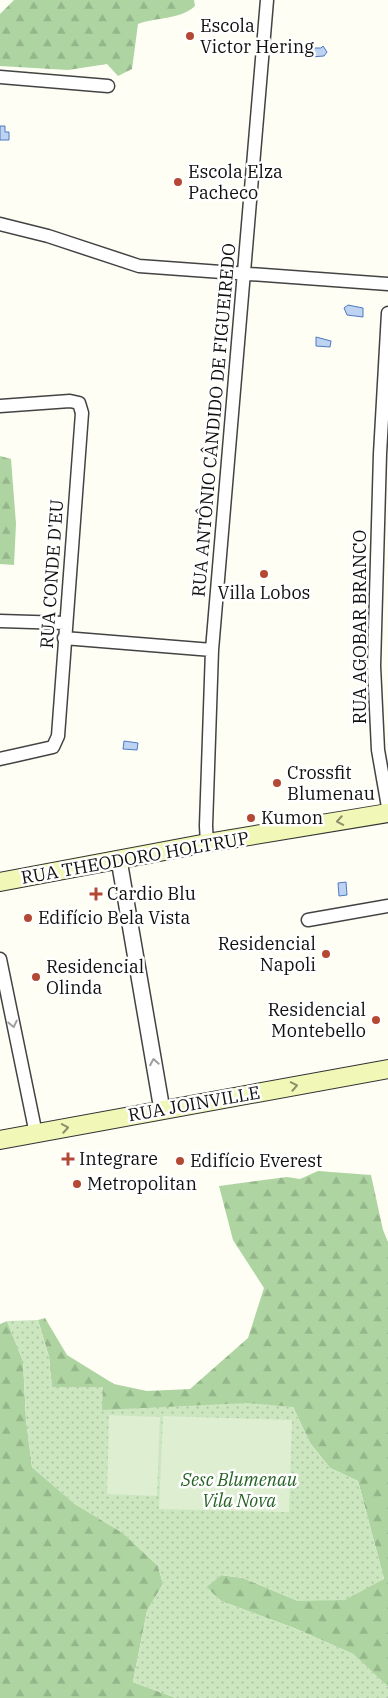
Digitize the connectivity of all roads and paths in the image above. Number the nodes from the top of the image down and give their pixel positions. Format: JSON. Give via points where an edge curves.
{"nodes":[{"id":1,"x":267,"y":0,"type":"edge"},
{"id":2,"x":0,"y":77,"type":"edge"},
{"id":3,"x":108,"y":86,"type":"dead end"},
{"id":4,"x":0,"y":224,"type":"edge"},
{"id":5,"x":243,"y":273,"type":"junction"},
{"id":6,"x":388,"y":284,"type":"edge"},
{"id":7,"x":388,"y":313,"type":"edge"},
{"id":8,"x":0,"y":406,"type":"edge"},
{"id":9,"x":384,"y":453,"type":"edge"},
{"id":10,"x":0,"y":621,"type":"edge"},
{"id":11,"x":65,"y":623,"type":"junction"},
{"id":12,"x":64,"y":638,"type":"junction"},
{"id":13,"x":212,"y":650,"type":"junction"},
{"id":14,"x":0,"y":759,"type":"edge"},
{"id":15,"x":388,"y":807,"type":"edge"},
{"id":16,"x":388,"y":813,"type":"edge"},
{"id":17,"x":207,"y":843,"type":"junction"},
{"id":18,"x":119,"y":860,"type":"junction"},
{"id":19,"x":0,"y":882,"type":"edge"},
{"id":20,"x":388,"y":906,"type":"edge"},
{"id":21,"x":308,"y":920,"type":"dead end"},
{"id":22,"x":0,"y":959,"type":"edge"},
{"id":23,"x":388,"y":1069,"type":"edge"},
{"id":24,"x":162,"y":1110,"type":"junction"},
{"id":25,"x":36,"y":1134,"type":"junction"},
{"id":26,"x":0,"y":1140,"type":"edge"}],
"edges":[{"from":1,"to":5,"type":"street","name":"RUA ANTÔNIO CÂNDIDO DE FIGUEIREDO"},
{"from":2,"to":3,"type":"street"},
{"from":4,"to":5,"type":"street","via":[[139,266]]},
{"from":5,"to":6,"type":"street"},
{"from":5,"to":13,"type":"street","name":"RUA ANTÔNIO CÂNDIDO DE FIGUEIREDO"},
{"from":7,"to":9,"type":"street","name":"RUA AGOBAR BRANCO"},
{"from":8,"to":11,"type":"street","name":"RUA CONDE D'EU","via":[[70,401],[79,403],[82,413]]},
{"from":9,"to":15,"type":"street","name":"RUA AGOBAR BRANCO","via":[[374,666],[378,750]]},
{"from":10,"to":11,"type":"street"},
{"from":11,"to":12,"type":"street","name":"RUA CONDE D'EU"},
{"from":12,"to":13,"type":"street"},
{"from":12,"to":14,"type":"street","name":"RUA CONDE D'EU","via":[[58,736],[53,747]]},
{"from":13,"to":17,"type":"street","name":"RUA ANTÔNIO CÂNDIDO DE FIGUEIREDO"},
{"from":16,"to":17,"type":"main road","name":"RUA THEODORO HOLTRUP","one_way":true},
{"from":17,"to":18,"type":"main road","name":"RUA THEODORO HOLTRUP"},
{"from":18,"to":19,"type":"main road","name":"RUA THEODORO HOLTRUP"},
{"from":24,"to":18,"type":"street","one_way":true},
{"from":20,"to":21,"type":"street"},
{"from":22,"to":25,"type":"street","one_way":true},
{"from":24,"to":23,"type":"main road","name":"RUA JOINVILLE","one_way":true},
{"from":25,"to":24,"type":"main road","name":"RUA JOINVILLE","one_way":true},
{"from":25,"to":26,"type":"main road","name":"RUA JOINVILLE"}]}
